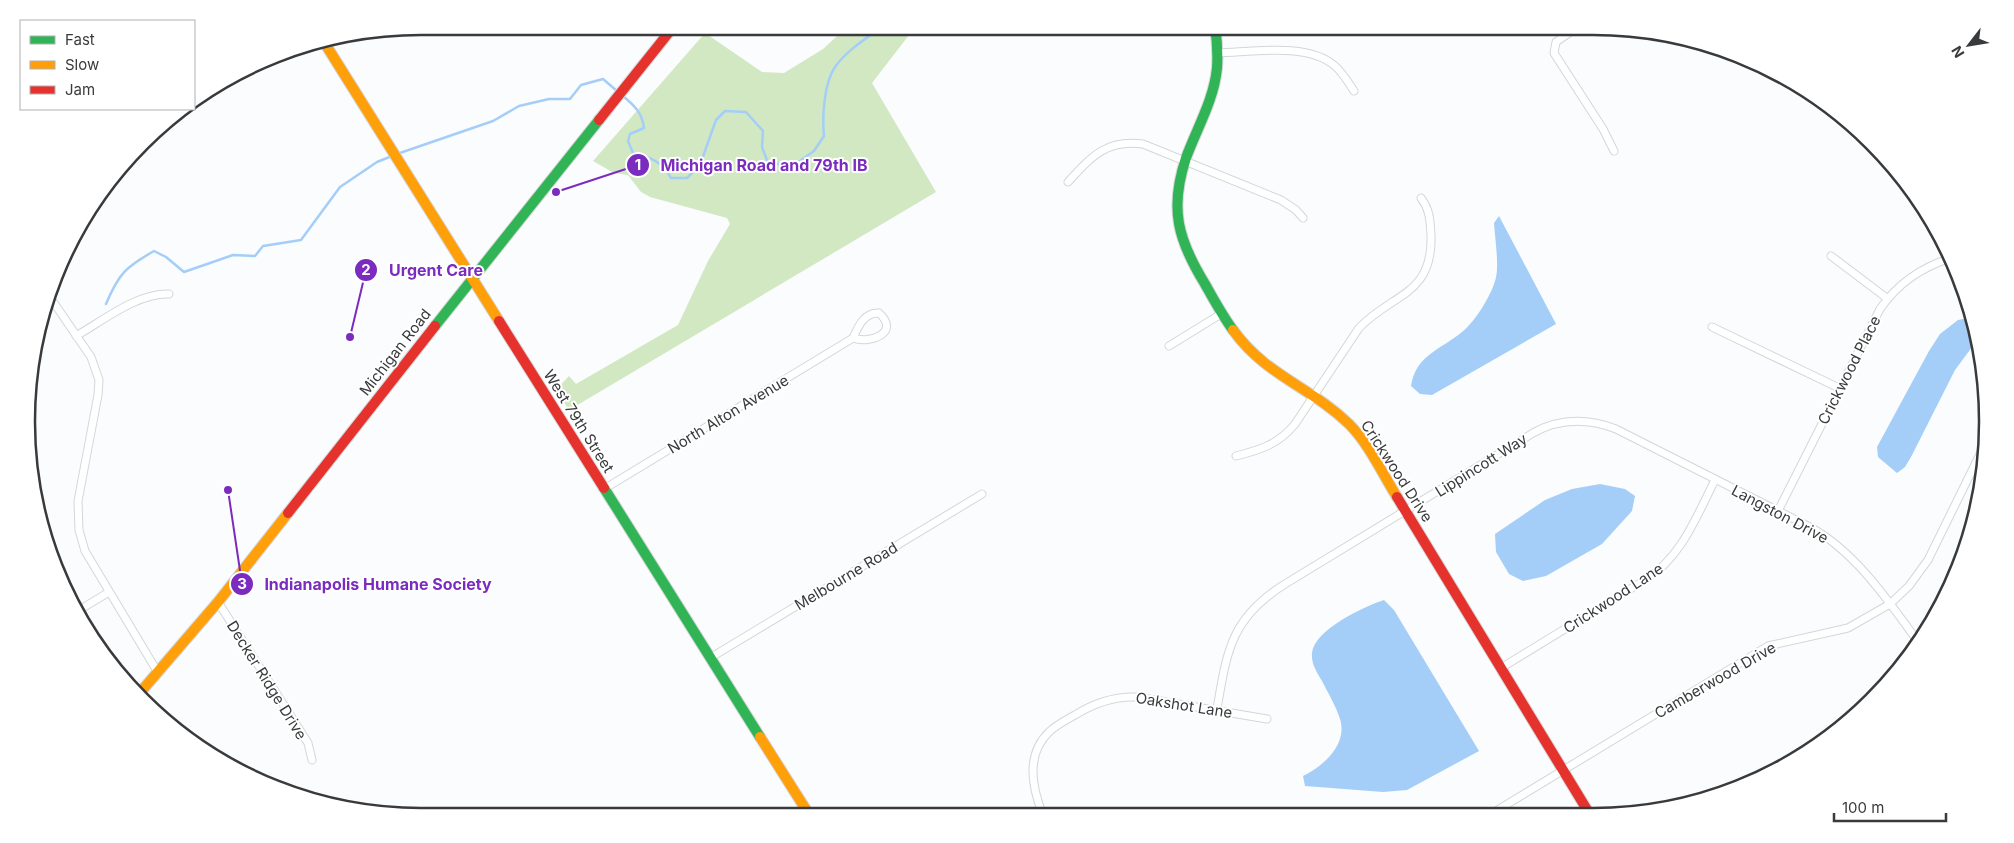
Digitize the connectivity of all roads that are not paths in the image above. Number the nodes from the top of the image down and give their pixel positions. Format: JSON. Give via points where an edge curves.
{"nodes":[{"id":1,"x":667,"y":35,"type":"edge"},
{"id":2,"x":1216,"y":35,"type":"edge"},
{"id":3,"x":1566,"y":35,"type":"edge"},
{"id":4,"x":327,"y":47,"type":"edge"},
{"id":5,"x":1218,"y":53,"type":"junction"},
{"id":6,"x":1354,"y":91,"type":"dead end"},
{"id":7,"x":1614,"y":151,"type":"dead end"},
{"id":8,"x":1186,"y":162,"type":"junction"},
{"id":9,"x":1068,"y":182,"type":"dead end"},
{"id":10,"x":1421,"y":198,"type":"dead end"},
{"id":11,"x":1303,"y":218,"type":"dead end"},
{"id":12,"x":1831,"y":256,"type":"dead end"},
{"id":13,"x":1944,"y":261,"type":"edge"},
{"id":14,"x":472,"y":279,"type":"junction"},
{"id":15,"x":169,"y":294,"type":"dead end"},
{"id":16,"x":1888,"y":299,"type":"junction"},
{"id":17,"x":54,"y":303,"type":"edge"},
{"id":18,"x":1222,"y":314,"type":"junction"},
{"id":19,"x":1712,"y":327,"type":"dead end"},
{"id":20,"x":76,"y":336,"type":"junction"},
{"id":21,"x":852,"y":338,"type":"junction"},
{"id":22,"x":1170,"y":346,"type":"dead end"},
{"id":23,"x":1839,"y":388,"type":"junction"},
{"id":24,"x":1314,"y":396,"type":"junction"},
{"id":25,"x":1236,"y":456,"type":"dead end"},
{"id":26,"x":1977,"y":462,"type":"edge"},
{"id":27,"x":1715,"y":480,"type":"junction"},
{"id":28,"x":604,"y":489,"type":"junction"},
{"id":29,"x":982,"y":494,"type":"dead end"},
{"id":30,"x":1406,"y":511,"type":"junction"},
{"id":31,"x":1778,"y":511,"type":"junction"},
{"id":32,"x":109,"y":592,"type":"junction"},
{"id":33,"x":218,"y":602,"type":"junction"},
{"id":34,"x":1890,"y":604,"type":"junction"},
{"id":35,"x":83,"y":608,"type":"edge"},
{"id":36,"x":1914,"y":636,"type":"edge"},
{"id":37,"x":710,"y":658,"type":"junction"},
{"id":38,"x":1501,"y":668,"type":"junction"},
{"id":39,"x":157,"y":671,"type":"junction"},
{"id":40,"x":143,"y":689,"type":"edge"},
{"id":41,"x":1216,"y":710,"type":"junction"},
{"id":42,"x":1267,"y":719,"type":"dead end"},
{"id":43,"x":312,"y":760,"type":"dead end"},
{"id":44,"x":1564,"y":770,"type":"junction"},
{"id":45,"x":805,"y":808,"type":"edge"},
{"id":46,"x":1041,"y":808,"type":"edge"},
{"id":47,"x":1501,"y":808,"type":"edge"},
{"id":48,"x":1586,"y":808,"type":"edge"}],
"edges":[{"from":1,"to":14,"type":"main road","name":"Michigan Road"},
{"from":2,"to":5,"type":"main road","name":"Crickwood Drive"},
{"from":3,"to":7,"type":"street","via":[[1554,44],[1554,53]]},
{"from":4,"to":14,"type":"main road","name":"West 79th Street"},
{"from":5,"to":6,"type":"street","via":[[1294,51],[1315,54],[1336,66]]},
{"from":5,"to":8,"type":"main road","name":"Crickwood Drive","via":[[1210,103]]},
{"from":8,"to":9,"type":"street","via":[[1143,144],[1118,144],[1091,157]]},
{"from":8,"to":11,"type":"street","via":[[1281,200]]},
{"from":8,"to":18,"type":"main road","name":"Crickwood Drive","via":[[1176,206],[1181,240]]},
{"from":10,"to":24,"type":"street","via":[[1431,220],[1431,247],[1425,270],[1410,291],[1359,328]]},
{"from":12,"to":16,"type":"street"},
{"from":13,"to":16,"type":"street","name":"Crickwood Place","via":[[1916,273]]},
{"from":14,"to":28,"type":"main road","name":"West 79th Street"},
{"from":14,"to":33,"type":"main road","name":"Michigan Road"},
{"from":15,"to":20,"type":"street","via":[[138,300]]},
{"from":16,"to":23,"type":"street","name":"Crickwood Place"},
{"from":17,"to":20,"type":"street"},
{"from":18,"to":22,"type":"street"},
{"from":18,"to":24,"type":"main road","name":"Crickwood Drive","via":[[1251,353]]},
{"from":19,"to":23,"type":"street"},
{"from":20,"to":32,"type":"street","via":[[95,365],[99,386],[78,501],[79,526],[86,552]]},
{"from":21,"to":21,"type":"street","name":"North Alton Avenue","via":[[862,320],[869,315],[879,313],[883,317],[887,325],[881,336],[861,341]]},
{"from":21,"to":28,"type":"street","name":"North Alton Avenue"},
{"from":23,"to":31,"type":"street","name":"Crickwood Place"},
{"from":24,"to":25,"type":"street","via":[[1282,438],[1262,450]]},
{"from":24,"to":30,"type":"main road","name":"Crickwood Drive","via":[[1359,435]]},
{"from":26,"to":34,"type":"street","name":"Camberwood Drive","via":[[1928,560],[1909,586]]},
{"from":27,"to":30,"type":"street","name":"Lippincott Way","via":[[1609,427],[1589,421],[1565,421],[1533,433]]},
{"from":27,"to":31,"type":"street","name":"Langston Drive"},
{"from":27,"to":38,"type":"street","name":"Crickwood Lane","via":[[1679,549],[1662,568]]},
{"from":28,"to":37,"type":"main road","name":"West 79th Street"},
{"from":29,"to":37,"type":"street","name":"Melbourne Road"},
{"from":30,"to":38,"type":"main road","name":"Crickwood Drive"},
{"from":30,"to":41,"type":"street","name":"Lippincott Way","via":[[1272,593],[1254,608],[1228,649]]},
{"from":31,"to":34,"type":"street","name":"Langston Drive","via":[[1834,542]]},
{"from":32,"to":35,"type":"street"},
{"from":32,"to":39,"type":"street"},
{"from":33,"to":39,"type":"main road","name":"Michigan Road"},
{"from":33,"to":43,"type":"street","name":"Decker Ridge Drive","via":[[308,743]]},
{"from":34,"to":36,"type":"street","name":"Langston Drive"},
{"from":34,"to":44,"type":"street","name":"Camberwood Drive","via":[[1848,628],[1768,646]]},
{"from":37,"to":45,"type":"main road","name":"West 79th Street"},
{"from":38,"to":44,"type":"main road","name":"Crickwood Drive"},
{"from":39,"to":40,"type":"main road","name":"Michigan Road"},
{"from":41,"to":42,"type":"street","name":"Oakshot Lane"},
{"from":41,"to":46,"type":"street","name":"Oakshot Lane","via":[[1147,698],[1120,697],[1096,704],[1057,725],[1039,743],[1032,764]]},
{"from":44,"to":47,"type":"street","name":"Camberwood Drive"},
{"from":44,"to":48,"type":"main road","name":"Crickwood Drive"}]}
